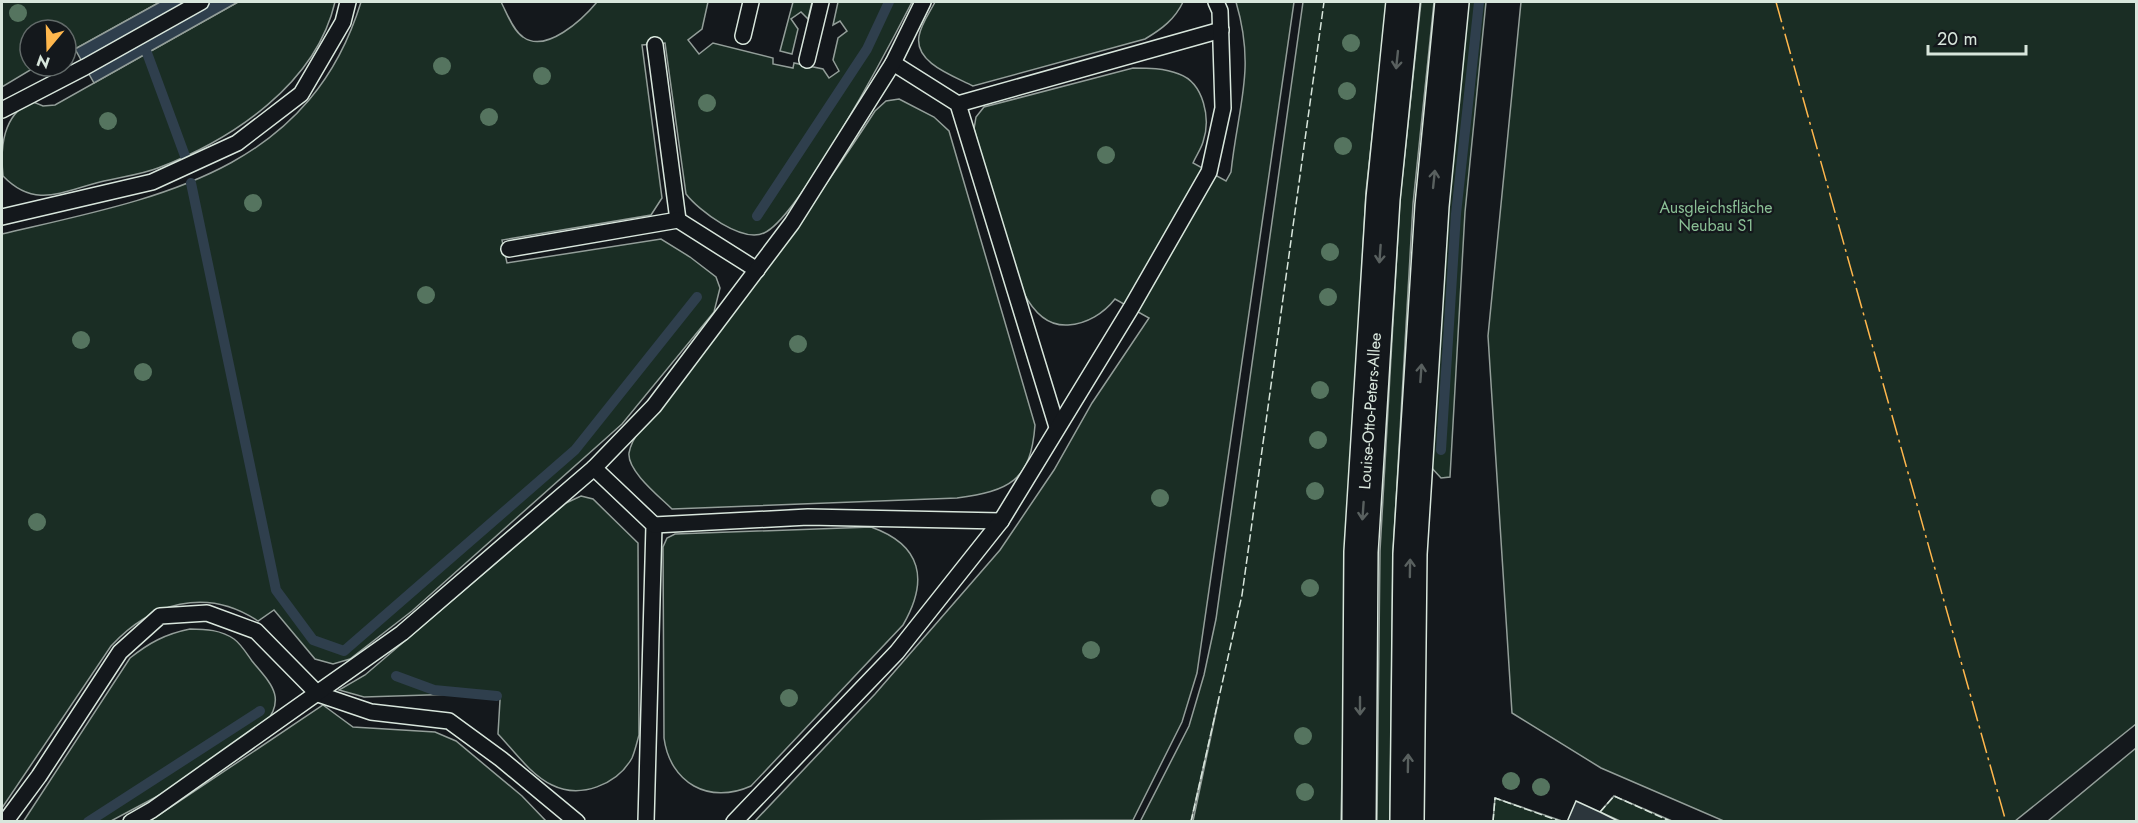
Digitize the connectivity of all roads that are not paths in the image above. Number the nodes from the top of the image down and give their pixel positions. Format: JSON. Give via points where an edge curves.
{"nodes":[{"id":1,"x":201,"y":2,"type":"edge"},
{"id":2,"x":348,"y":2,"type":"edge"},
{"id":3,"x":751,"y":2,"type":"edge"},
{"id":4,"x":821,"y":2,"type":"edge"},
{"id":5,"x":922,"y":2,"type":"edge"},
{"id":6,"x":1216,"y":2,"type":"edge"},
{"id":7,"x":1403,"y":2,"type":"edge"},
{"id":8,"x":1452,"y":2,"type":"edge"},
{"id":9,"x":1221,"y":30,"type":"junction"},
{"id":10,"x":743,"y":36,"type":"dead end"},
{"id":11,"x":655,"y":45,"type":"dead end"},
{"id":12,"x":807,"y":60,"type":"dead end"},
{"id":13,"x":893,"y":63,"type":"junction"},
{"id":14,"x":958,"y":104,"type":"junction"},
{"id":15,"x":2,"y":110,"type":"edge"},
{"id":16,"x":2,"y":217,"type":"edge"},
{"id":17,"x":678,"y":220,"type":"junction"},
{"id":18,"x":509,"y":249,"type":"dead end"},
{"id":19,"x":757,"y":270,"type":"junction"},
{"id":20,"x":1057,"y":427,"type":"junction"},
{"id":21,"x":594,"y":468,"type":"junction"},
{"id":22,"x":1001,"y":521,"type":"junction"},
{"id":23,"x":654,"y":525,"type":"junction"},
{"id":24,"x":318,"y":694,"type":"junction"},
{"id":25,"x":5,"y":822,"type":"edge"},
{"id":26,"x":131,"y":822,"type":"edge"},
{"id":27,"x":577,"y":822,"type":"edge"},
{"id":28,"x":646,"y":822,"type":"edge"},
{"id":29,"x":735,"y":822,"type":"edge"},
{"id":30,"x":1359,"y":822,"type":"edge"},
{"id":31,"x":1407,"y":822,"type":"edge"}],
"edges":[{"from":1,"to":15,"type":"lane"},
{"from":2,"to":16,"type":"lane","via":[[343,22],[302,93],[237,143],[152,182]]},
{"from":3,"to":10,"type":"lane"},
{"from":4,"to":12,"type":"lane"},
{"from":5,"to":13,"type":"lane"},
{"from":6,"to":9,"type":"lane"},
{"from":7,"to":30,"type":"main road","name":"Louise-Otto-Peters-Allee","one_way":true,"via":[[1383,199],[1361,552]]},
{"from":31,"to":8,"type":"main road","one_way":true,"via":[[1410,554],[1432,206]]},
{"from":9,"to":14,"type":"lane"},
{"from":9,"to":20,"type":"lane","via":[[1223,108],[1209,172]]},
{"from":11,"to":17,"type":"lane"},
{"from":13,"to":14,"type":"lane"},
{"from":13,"to":19,"type":"lane","via":[[792,223]]},
{"from":14,"to":20,"type":"lane"},
{"from":17,"to":18,"type":"lane"},
{"from":17,"to":19,"type":"lane"},
{"from":19,"to":21,"type":"lane","via":[[654,406]]},
{"from":20,"to":22,"type":"lane"},
{"from":21,"to":23,"type":"lane"},
{"from":21,"to":24,"type":"lane","via":[[402,633]]},
{"from":22,"to":23,"type":"lane","via":[[808,517]]},
{"from":22,"to":29,"type":"lane","via":[[897,652]]},
{"from":23,"to":28,"type":"lane"},
{"from":24,"to":25,"type":"lane","via":[[256,631],[207,613],[160,616],[120,652]]},
{"from":24,"to":26,"type":"lane"},
{"from":24,"to":27,"type":"lane","via":[[371,712],[449,721]]}]}
